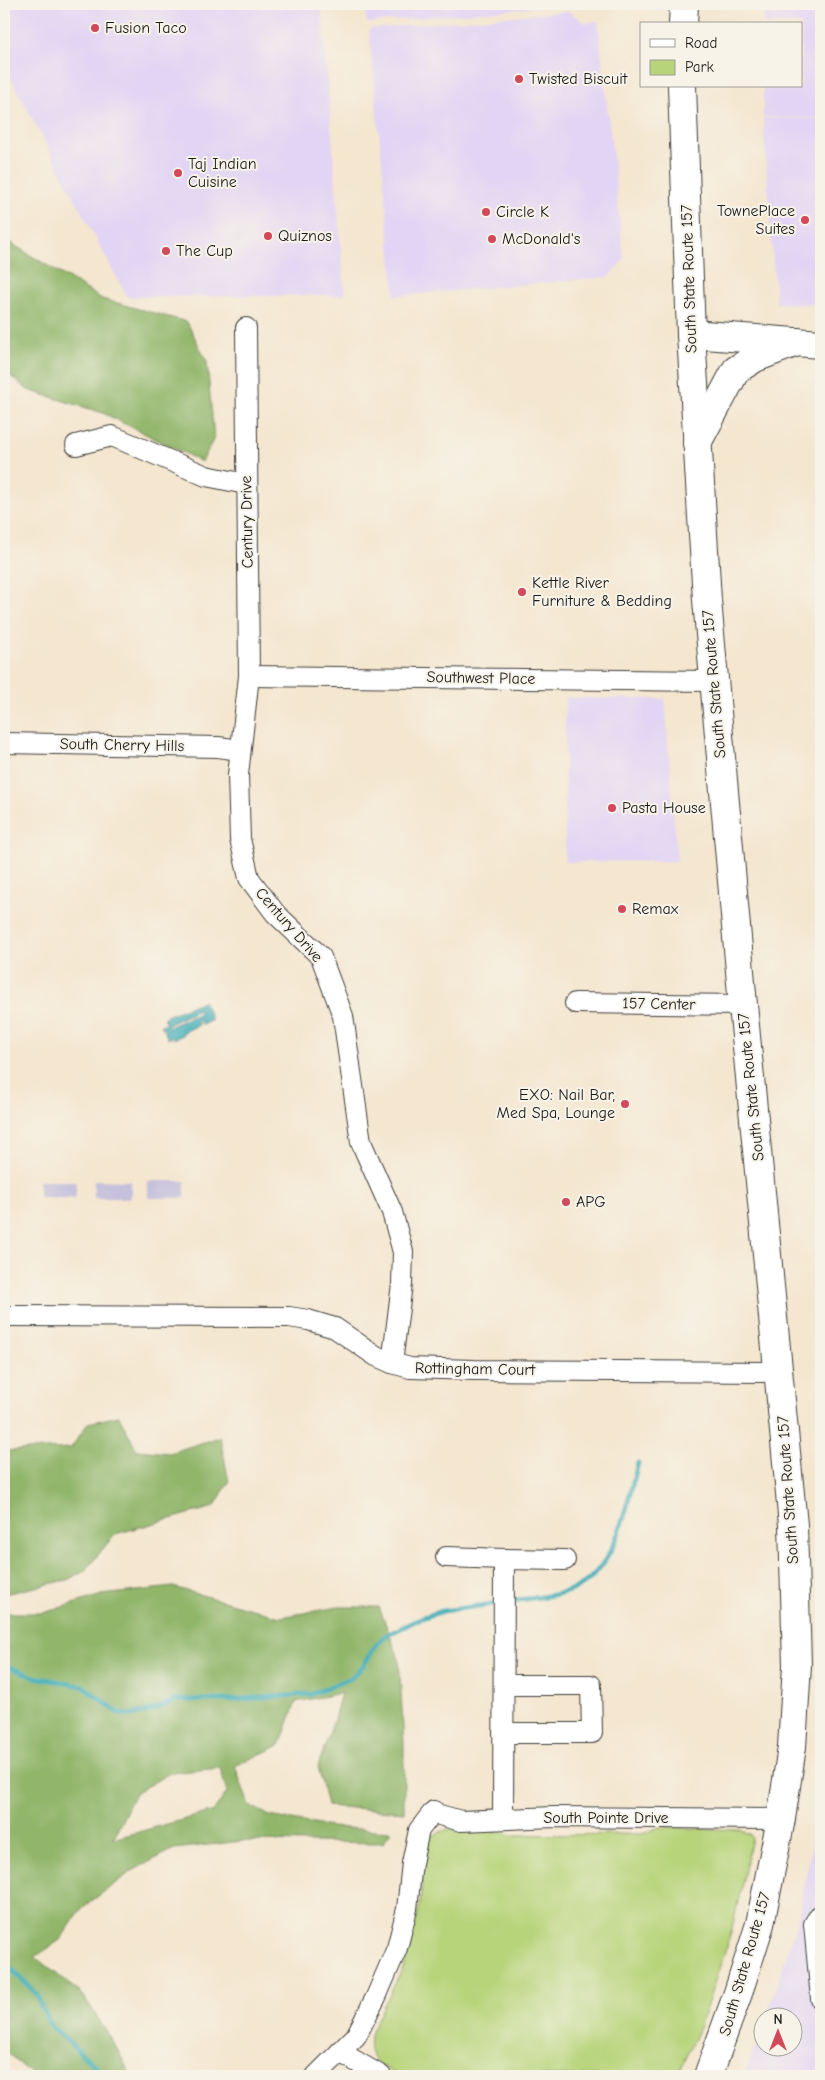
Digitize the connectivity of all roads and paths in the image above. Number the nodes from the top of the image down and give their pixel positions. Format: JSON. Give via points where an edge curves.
{"nodes":[{"id":1,"x":684,"y":4,"type":"edge"},
{"id":2,"x":684,"y":22,"type":"edge"},
{"id":3,"x":682,"y":88,"type":"edge"},
{"id":4,"x":246,"y":328,"type":"dead end"},
{"id":5,"x":690,"y":334,"type":"junction"},
{"id":6,"x":809,"y":343,"type":"edge"},
{"id":7,"x":697,"y":443,"type":"junction"},
{"id":8,"x":76,"y":445,"type":"dead end"},
{"id":9,"x":246,"y":484,"type":"junction"},
{"id":10,"x":249,"y":676,"type":"junction"},
{"id":11,"x":713,"y":681,"type":"junction"},
{"id":12,"x":4,"y":743,"type":"edge"},
{"id":13,"x":240,"y":750,"type":"junction"},
{"id":14,"x":575,"y":1003,"type":"dead end"},
{"id":15,"x":742,"y":1005,"type":"junction"},
{"id":16,"x":4,"y":1316,"type":"edge"},
{"id":17,"x":392,"y":1363,"type":"junction"},
{"id":18,"x":778,"y":1372,"type":"junction"},
{"id":19,"x":446,"y":1558,"type":"dead end"},
{"id":20,"x":504,"y":1559,"type":"junction"},
{"id":21,"x":566,"y":1560,"type":"dead end"},
{"id":22,"x":504,"y":1685,"type":"junction"},
{"id":23,"x":504,"y":1733,"type":"junction"},
{"id":24,"x":503,"y":1819,"type":"junction"},
{"id":25,"x":781,"y":1819,"type":"junction"},
{"id":26,"x":821,"y":1916,"type":"edge"},
{"id":27,"x":821,"y":1998,"type":"edge"},
{"id":28,"x":340,"y":2052,"type":"junction"},
{"id":29,"x":316,"y":2076,"type":"edge"},
{"id":30,"x":381,"y":2076,"type":"edge"},
{"id":31,"x":708,"y":2076,"type":"edge"}],
"edges":[{"from":1,"to":2,"type":"main road"},
{"from":3,"to":5,"type":"main road","name":"South State Route 157"},
{"from":4,"to":9,"type":"street","name":"Century Drive"},
{"from":5,"to":6,"type":"main road"},
{"from":5,"to":7,"type":"main road","name":"South State Route 157"},
{"from":6,"to":7,"type":"main road","via":[[755,358],[736,370]]},
{"from":7,"to":11,"type":"main road","name":"South State Route 157"},
{"from":8,"to":9,"type":"street","via":[[112,436],[206,476]]},
{"from":9,"to":10,"type":"street","name":"Century Drive"},
{"from":10,"to":11,"type":"street","name":"Southwest Place"},
{"from":10,"to":13,"type":"street","name":"Century Drive"},
{"from":11,"to":15,"type":"main road","name":"South State Route 157"},
{"from":12,"to":13,"type":"street","name":"South Cherry Hills","via":[[218,746]]},
{"from":13,"to":17,"type":"street","name":"Century Drive","via":[[240,839],[249,878],[275,912],[321,957],[343,1016],[361,1142],[392,1212],[403,1252]]},
{"from":14,"to":15,"type":"street","name":"157 Center"},
{"from":15,"to":18,"type":"main road","name":"South State Route 157"},
{"from":16,"to":17,"type":"street","name":"Rottingham Court","via":[[298,1318],[335,1328]]},
{"from":17,"to":18,"type":"street","name":"Rottingham Court","via":[[410,1368],[474,1370]]},
{"from":18,"to":25,"type":"main road","name":"South State Route 157","via":[[793,1525],[798,1665],[792,1746]]},
{"from":19,"to":20,"type":"street"},
{"from":20,"to":21,"type":"street"},
{"from":20,"to":22,"type":"street"},
{"from":22,"to":23,"type":"street"},
{"from":22,"to":23,"type":"street","via":[[591,1685],[592,1733]]},
{"from":23,"to":24,"type":"street"},
{"from":24,"to":25,"type":"street","name":"South Pointe Drive"},
{"from":24,"to":28,"type":"street","name":"South Pointe Drive","via":[[461,1821],[434,1811],[419,1830],[407,1909],[397,1948],[356,2036]]},
{"from":25,"to":31,"type":"main road","name":"South State Route 157","via":[[760,1924]]},
{"from":26,"to":27,"type":"street","via":[[814,1924]]},
{"from":28,"to":29,"type":"street"},
{"from":28,"to":30,"type":"street"}]}
